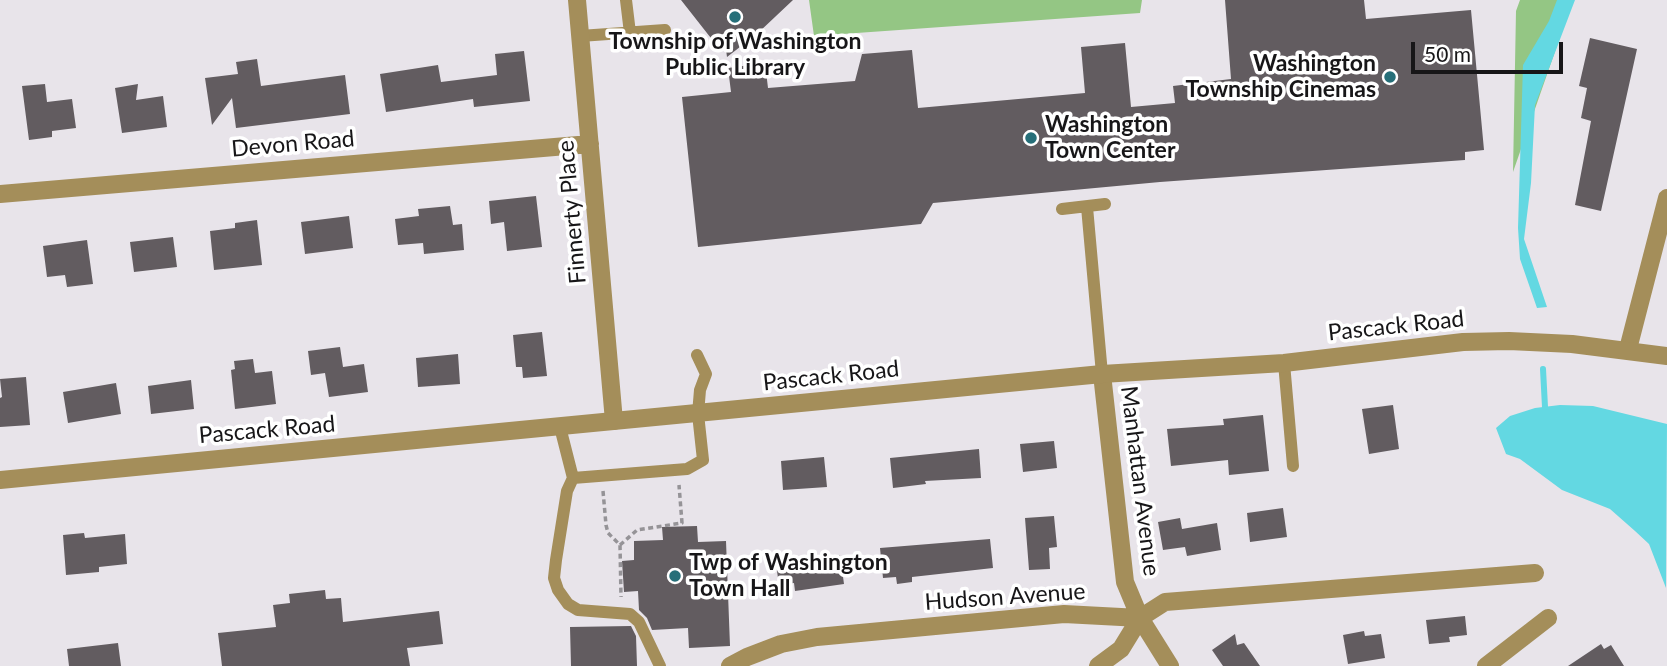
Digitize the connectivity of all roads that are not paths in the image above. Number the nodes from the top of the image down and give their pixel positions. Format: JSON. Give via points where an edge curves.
{"nodes":[{"id":1,"x":577,"y":0,"type":"edge"},
{"id":2,"x":626,"y":0,"type":"edge"},
{"id":3,"x":665,"y":30,"type":"dead end"},
{"id":4,"x":630,"y":33,"type":"junction"},
{"id":5,"x":580,"y":36,"type":"junction"},
{"id":6,"x":590,"y":144,"type":"junction"},
{"id":7,"x":0,"y":194,"type":"edge"},
{"id":8,"x":1666,"y":203,"type":"edge"},
{"id":9,"x":1105,"y":204,"type":"dead end"},
{"id":10,"x":1087,"y":207,"type":"junction"},
{"id":11,"x":1062,"y":209,"type":"dead end"},
{"id":12,"x":1628,"y":349,"type":"junction"},
{"id":13,"x":697,"y":355,"type":"dead end"},
{"id":14,"x":1667,"y":356,"type":"edge"},
{"id":15,"x":1284,"y":363,"type":"junction"},
{"id":16,"x":1102,"y":374,"type":"junction"},
{"id":17,"x":698,"y":414,"type":"junction"},
{"id":18,"x":614,"y":421,"type":"junction"},
{"id":19,"x":561,"y":427,"type":"junction"},
{"id":20,"x":1293,"y":466,"type":"dead end"},
{"id":21,"x":573,"y":478,"type":"junction"},
{"id":22,"x":0,"y":480,"type":"edge"},
{"id":23,"x":1535,"y":573,"type":"dead end"},
{"id":24,"x":1140,"y":618,"type":"junction"},
{"id":25,"x":1548,"y":618,"type":"dead end"},
{"id":26,"x":660,"y":666,"type":"edge"},
{"id":27,"x":730,"y":666,"type":"edge"},
{"id":28,"x":1098,"y":666,"type":"edge"},
{"id":29,"x":1170,"y":666,"type":"edge"},
{"id":30,"x":1486,"y":666,"type":"edge"}],
"edges":[{"from":1,"to":5,"type":"street","name":"Finnerty Place"},
{"from":2,"to":4,"type":"lane"},
{"from":3,"to":4,"type":"lane"},
{"from":4,"to":5,"type":"lane"},
{"from":5,"to":6,"type":"street","name":"Finnerty Place"},
{"from":6,"to":7,"type":"street","name":"Devon Road"},
{"from":6,"to":18,"type":"street","name":"Finnerty Place"},
{"from":8,"to":12,"type":"street"},
{"from":9,"to":10,"type":"lane"},
{"from":10,"to":11,"type":"lane"},
{"from":10,"to":16,"type":"lane"},
{"from":12,"to":14,"type":"street","name":"Pascack Road"},
{"from":12,"to":15,"type":"street","name":"Pascack Road","via":[[1463,342]]},
{"from":13,"to":17,"type":"lane","via":[[706,374]]},
{"from":15,"to":16,"type":"street","name":"Pascack Road"},
{"from":15,"to":20,"type":"lane"},
{"from":16,"to":17,"type":"street","name":"Pascack Road"},
{"from":16,"to":24,"type":"street","name":"Manhattan Avenue","via":[[1125,582]]},
{"from":17,"to":18,"type":"street","name":"Pascack Road"},
{"from":17,"to":21,"type":"lane","via":[[703,460],[687,470]]},
{"from":18,"to":19,"type":"street","name":"Pascack Road"},
{"from":19,"to":21,"type":"lane"},
{"from":19,"to":22,"type":"street","name":"Pascack Road"},
{"from":21,"to":26,"type":"lane","via":[[556,561],[558,590],[578,610],[630,614],[639,622]]},
{"from":23,"to":24,"type":"street","via":[[1165,602]]},
{"from":24,"to":27,"type":"street","name":"Hudson Avenue","via":[[1064,614],[817,637],[781,644]]},
{"from":24,"to":28,"type":"street","via":[[1121,649]]},
{"from":24,"to":29,"type":"street","name":"Manhattan Avenue"},
{"from":25,"to":30,"type":"street"}]}
